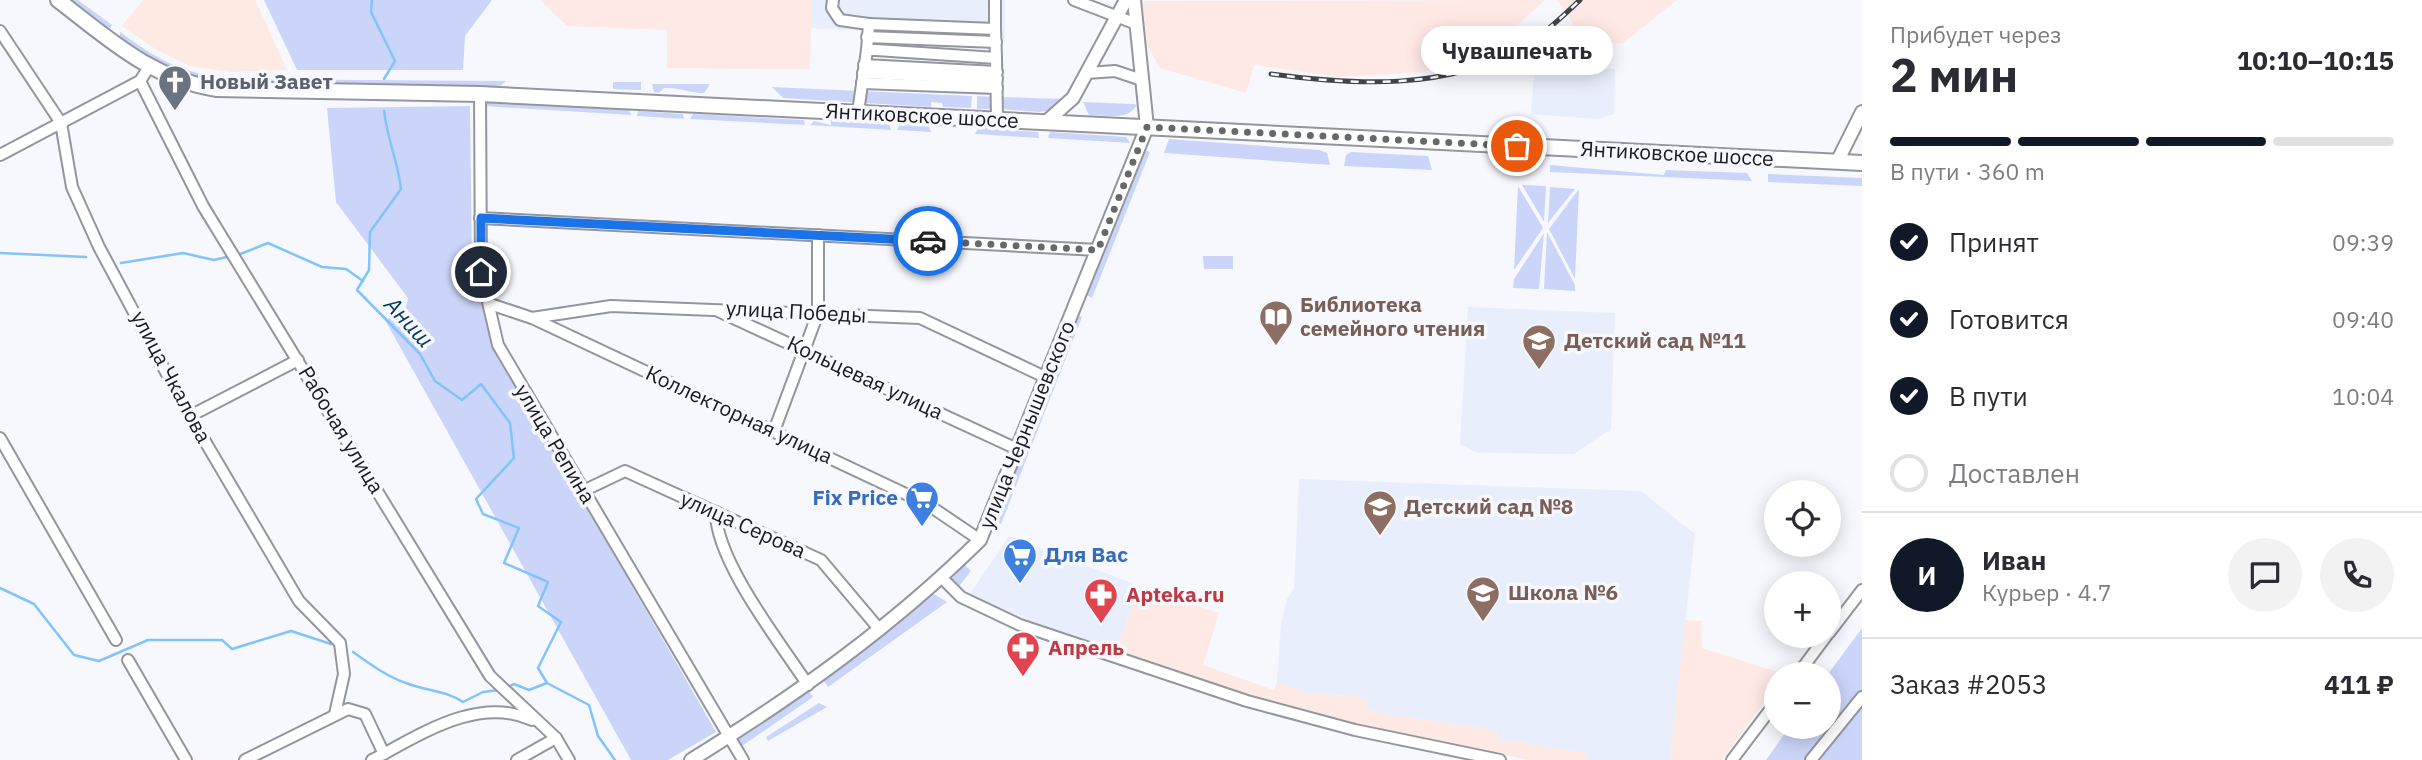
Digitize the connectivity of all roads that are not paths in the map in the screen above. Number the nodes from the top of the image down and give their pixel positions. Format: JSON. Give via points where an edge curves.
{"nodes":[{"id":1,"x":58,"y":0,"type":"edge"},
{"id":2,"x":833,"y":0,"type":"edge"},
{"id":3,"x":995,"y":0,"type":"edge"},
{"id":4,"x":1074,"y":0,"type":"edge"},
{"id":5,"x":1126,"y":0,"type":"edge"},
{"id":6,"x":1134,"y":0,"type":"edge"},
{"id":7,"x":1118,"y":16,"type":"junction"},
{"id":8,"x":1134,"y":23,"type":"junction"},
{"id":9,"x":933,"y":26,"type":"junction"},
{"id":10,"x":0,"y":31,"type":"edge"},
{"id":11,"x":867,"y":37,"type":"junction"},
{"id":12,"x":996,"y":42,"type":"junction"},
{"id":13,"x":940,"y":57,"type":"junction"},
{"id":14,"x":149,"y":67,"type":"junction"},
{"id":15,"x":1087,"y":73,"type":"junction"},
{"id":16,"x":931,"y":74,"type":"junction"},
{"id":17,"x":1142,"y":80,"type":"junction"},
{"id":18,"x":140,"y":81,"type":"junction"},
{"id":19,"x":480,"y":94,"type":"junction"},
{"id":20,"x":1073,"y":98,"type":"junction"},
{"id":21,"x":1862,"y":112,"type":"edge"},
{"id":22,"x":858,"y":113,"type":"junction"},
{"id":23,"x":997,"y":119,"type":"junction"},
{"id":24,"x":1046,"y":122,"type":"junction"},
{"id":25,"x":61,"y":123,"type":"junction"},
{"id":26,"x":1080,"y":123,"type":"junction"},
{"id":27,"x":1147,"y":127,"type":"junction"},
{"id":28,"x":0,"y":155,"type":"edge"},
{"id":29,"x":1837,"y":162,"type":"junction"},
{"id":30,"x":1862,"y":163,"type":"edge"},
{"id":31,"x":481,"y":218,"type":"junction"},
{"id":32,"x":818,"y":235,"type":"junction"},
{"id":33,"x":1098,"y":250,"type":"junction"},
{"id":34,"x":490,"y":304,"type":"junction"},
{"id":35,"x":712,"y":308,"type":"junction"},
{"id":36,"x":818,"y":313,"type":"junction"},
{"id":37,"x":532,"y":318,"type":"junction"},
{"id":38,"x":805,"y":350,"type":"junction"},
{"id":39,"x":298,"y":360,"type":"junction"},
{"id":40,"x":1047,"y":378,"type":"junction"},
{"id":41,"x":190,"y":416,"type":"junction"},
{"id":42,"x":774,"y":431,"type":"junction"},
{"id":43,"x":0,"y":438,"type":"edge"},
{"id":44,"x":1017,"y":449,"type":"junction"},
{"id":45,"x":583,"y":491,"type":"junction"},
{"id":46,"x":716,"y":512,"type":"junction"},
{"id":47,"x":980,"y":540,"type":"junction"},
{"id":48,"x":942,"y":578,"type":"junction"},
{"id":49,"x":1862,"y":590,"type":"edge"},
{"id":50,"x":1841,"y":617,"type":"edge"},
{"id":51,"x":880,"y":631,"type":"junction"},
{"id":52,"x":116,"y":640,"type":"dead end"},
{"id":53,"x":128,"y":660,"type":"dead end"},
{"id":54,"x":808,"y":685,"type":"junction"},
{"id":55,"x":1862,"y":697,"type":"edge"},
{"id":56,"x":335,"y":714,"type":"junction"},
{"id":57,"x":1764,"y":718,"type":"edge"},
{"id":58,"x":543,"y":725,"type":"junction"},
{"id":59,"x":730,"y":736,"type":"junction"},
{"id":60,"x":556,"y":738,"type":"junction"},
{"id":61,"x":388,"y":752,"type":"junction"},
{"id":62,"x":186,"y":760,"type":"edge"},
{"id":63,"x":245,"y":760,"type":"edge"},
{"id":64,"x":372,"y":760,"type":"edge"},
{"id":65,"x":398,"y":760,"type":"edge"},
{"id":66,"x":517,"y":760,"type":"edge"},
{"id":67,"x":569,"y":760,"type":"edge"},
{"id":68,"x":691,"y":760,"type":"edge"},
{"id":69,"x":743,"y":760,"type":"edge"},
{"id":70,"x":1500,"y":760,"type":"edge"},
{"id":71,"x":1732,"y":760,"type":"edge"},
{"id":72,"x":1811,"y":760,"type":"edge"}],
"edges":[{"from":1,"to":14,"type":"main road","name":"Янтиковское шоссе"},
{"from":2,"to":9,"type":"street","via":[[839,19]]},
{"from":3,"to":9,"type":"street"},
{"from":4,"to":7,"type":"street"},
{"from":5,"to":7,"type":"street"},
{"from":6,"to":8,"type":"street"},
{"from":7,"to":8,"type":"street"},
{"from":7,"to":15,"type":"street"},
{"from":8,"to":17,"type":"street"},
{"from":9,"to":11,"type":"street"},
{"from":9,"to":12,"type":"street"},
{"from":9,"to":13,"type":"street"},
{"from":9,"to":16,"type":"street"},
{"from":9,"to":16,"type":"street"},
{"from":9,"to":16,"type":"street"},
{"from":9,"to":16,"type":"street"},
{"from":9,"to":16,"type":"street"},
{"from":9,"to":16,"type":"street"},
{"from":9,"to":16,"type":"street"},
{"from":9,"to":16,"type":"street"},
{"from":9,"to":16,"type":"street"},
{"from":9,"to":16,"type":"street"},
{"from":9,"to":16,"type":"street"},
{"from":10,"to":25,"type":"street","name":"улица Чкалова"},
{"from":11,"to":12,"type":"street"},
{"from":11,"to":16,"type":"street"},
{"from":12,"to":16,"type":"street"},
{"from":13,"to":16,"type":"street"},
{"from":13,"to":16,"type":"street"},
{"from":13,"to":16,"type":"street"},
{"from":13,"to":16,"type":"street"},
{"from":13,"to":16,"type":"street"},
{"from":14,"to":18,"type":"street"},
{"from":14,"to":19,"type":"main road","name":"Янтиковское шоссе","via":[[175,80],[216,89]]},
{"from":15,"to":17,"type":"street","via":[[1111,71]]},
{"from":15,"to":20,"type":"street"},
{"from":16,"to":16,"type":"street"},
{"from":16,"to":22,"type":"street"},
{"from":16,"to":23,"type":"street"},
{"from":17,"to":27,"type":"street"},
{"from":18,"to":25,"type":"street"},
{"from":18,"to":39,"type":"street","name":"Рабочая улица","via":[[203,206]]},
{"from":19,"to":22,"type":"main road","name":"Янтиковское шоссе"},
{"from":19,"to":31,"type":"street","name":"улица Репина"},
{"from":20,"to":24,"type":"street"},
{"from":20,"to":26,"type":"street"},
{"from":21,"to":29,"type":"street"},
{"from":22,"to":23,"type":"main road","name":"Янтиковское шоссе"},
{"from":23,"to":24,"type":"main road","name":"Янтиковское шоссе"},
{"from":24,"to":26,"type":"main road","name":"Янтиковское шоссе"},
{"from":25,"to":28,"type":"street"},
{"from":25,"to":41,"type":"street","name":"улица Чкалова","via":[[72,187]]},
{"from":26,"to":27,"type":"main road","name":"Янтиковское шоссе"},
{"from":27,"to":29,"type":"main road","name":"Янтиковское шоссе"},
{"from":27,"to":33,"type":"street","name":"улица Чернышевского"},
{"from":29,"to":30,"type":"main road","name":"Янтиковское шоссе"},
{"from":31,"to":32,"type":"street"},
{"from":31,"to":34,"type":"street","name":"улица Репина","via":[[481,272]]},
{"from":32,"to":33,"type":"street"},
{"from":32,"to":36,"type":"street"},
{"from":33,"to":40,"type":"street","name":"улица Чернышевского"},
{"from":34,"to":37,"type":"street","name":"Коллекторная улица"},
{"from":34,"to":45,"type":"street","name":"улица Репина","via":[[498,345]]},
{"from":35,"to":36,"type":"street","name":"улица Победы"},
{"from":35,"to":37,"type":"street","name":"улица Победы","via":[[611,306]]},
{"from":35,"to":38,"type":"street","name":"Кольцевая улица"},
{"from":36,"to":38,"type":"street"},
{"from":36,"to":40,"type":"street","name":"улица Победы","via":[[920,317]]},
{"from":37,"to":42,"type":"street","name":"Коллекторная улица"},
{"from":38,"to":42,"type":"street"},
{"from":38,"to":44,"type":"street","name":"Кольцевая улица"},
{"from":39,"to":41,"type":"street"},
{"from":39,"to":58,"type":"street","name":"Рабочая улица","via":[[490,676]]},
{"from":40,"to":44,"type":"street","name":"улица Чернышевского"},
{"from":41,"to":56,"type":"street","name":"улица Чкалова","via":[[299,601],[340,643],[344,674]]},
{"from":42,"to":47,"type":"street","name":"Коллекторная улица","via":[[927,504]]},
{"from":43,"to":52,"type":"street"},
{"from":44,"to":47,"type":"street","name":"улица Чернышевского"},
{"from":45,"to":46,"type":"street","name":"улица Серова","via":[[625,471]]},
{"from":45,"to":59,"type":"street","name":"улица Репина"},
{"from":46,"to":51,"type":"street","name":"улица Серова","via":[[821,560]]},
{"from":46,"to":54,"type":"street","via":[[719,538],[754,605]]},
{"from":47,"to":48,"type":"street","name":"улица Чернышевского"},
{"from":48,"to":51,"type":"street","name":"улица Чернышевского"},
{"from":48,"to":70,"type":"street","via":[[961,597],[1020,625],[1247,701],[1355,730]]},
{"from":49,"to":50,"type":"street"},
{"from":51,"to":54,"type":"street","name":"улица Чернышевского"},
{"from":53,"to":62,"type":"street"},
{"from":54,"to":59,"type":"street","name":"улица Чернышевского"},
{"from":55,"to":72,"type":"street"},
{"from":56,"to":61,"type":"street","via":[[348,709],[365,714]]},
{"from":56,"to":63,"type":"street"},
{"from":57,"to":71,"type":"street"},
{"from":58,"to":60,"type":"street","name":"Рабочая улица"},
{"from":58,"to":61,"type":"street","via":[[515,712],[449,719]]},
{"from":59,"to":68,"type":"street","name":"улица Чернышевского"},
{"from":59,"to":69,"type":"street","name":"улица Репина"},
{"from":60,"to":66,"type":"street"},
{"from":60,"to":67,"type":"street","name":"Рабочая улица"},
{"from":61,"to":64,"type":"street"},
{"from":61,"to":65,"type":"street"}]}
